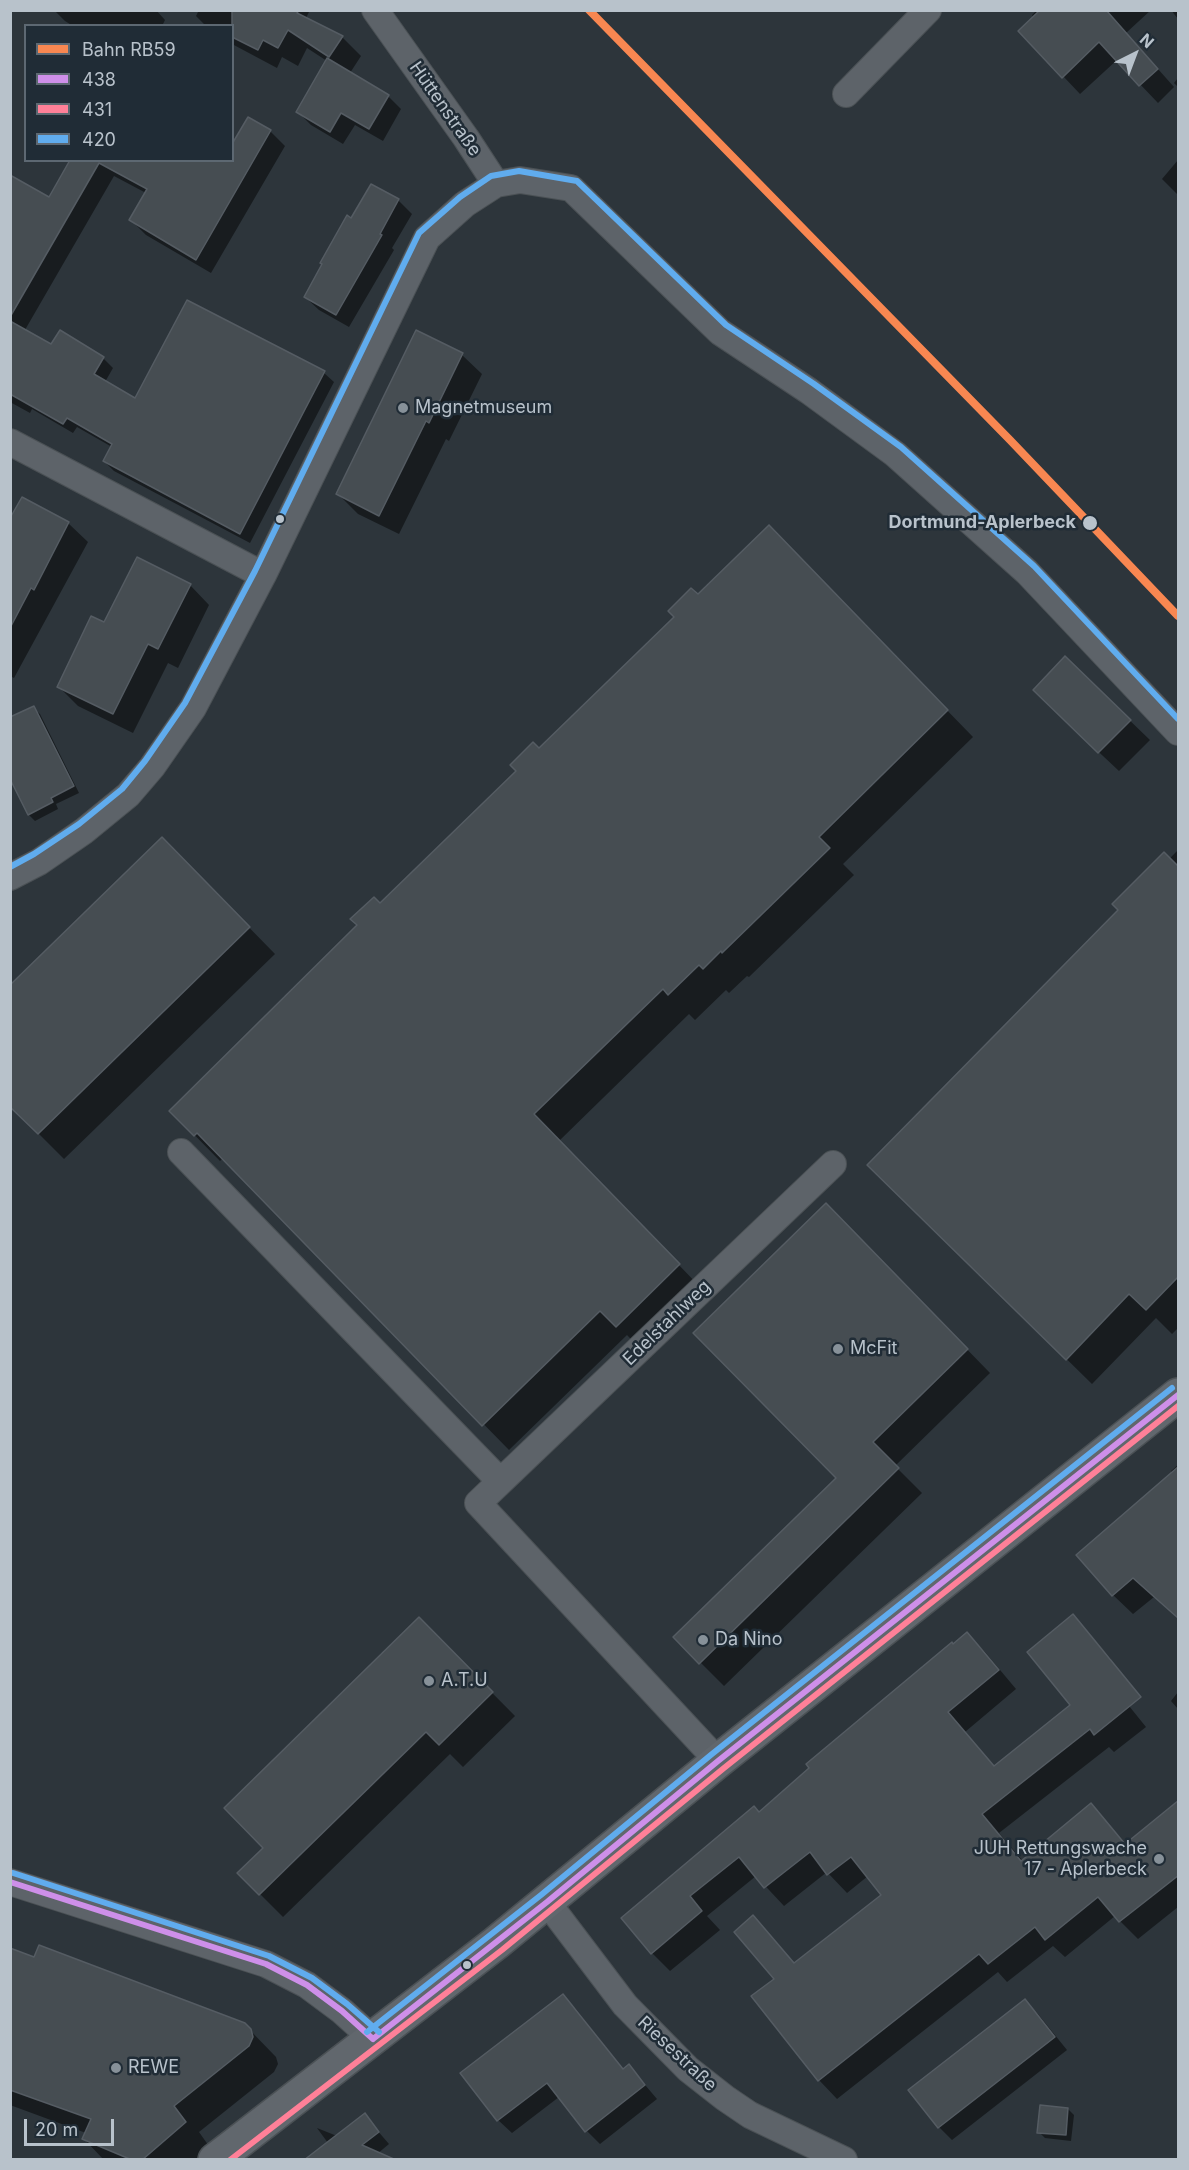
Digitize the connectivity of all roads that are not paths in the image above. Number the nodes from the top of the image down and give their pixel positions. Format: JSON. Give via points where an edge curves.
{"nodes":[{"id":1,"x":375,"y":10,"type":"edge"},
{"id":2,"x":928,"y":10,"type":"edge"},
{"id":3,"x":846,"y":94,"type":"dead end"},
{"id":4,"x":496,"y":184,"type":"junction"},
{"id":5,"x":10,"y":442,"type":"edge"},
{"id":6,"x":263,"y":575,"type":"junction"},
{"id":7,"x":1179,"y":732,"type":"edge"},
{"id":8,"x":10,"y":877,"type":"edge"},
{"id":9,"x":182,"y":1152,"type":"dead end"},
{"id":10,"x":833,"y":1164,"type":"dead end"},
{"id":11,"x":1179,"y":1395,"type":"edge"},
{"id":12,"x":500,"y":1481,"type":"junction"},
{"id":13,"x":718,"y":1761,"type":"junction"},
{"id":14,"x":10,"y":1882,"type":"edge"},
{"id":15,"x":547,"y":1902,"type":"junction"},
{"id":16,"x":373,"y":2039,"type":"junction"},
{"id":17,"x":215,"y":2160,"type":"edge"},
{"id":18,"x":844,"y":2160,"type":"edge"}],
"edges":[{"from":1,"to":4,"type":"street","name":"Hüttenstraße"},
{"from":2,"to":3,"type":"street"},
{"from":4,"to":6,"type":"street","via":[[465,204],[427,238]]},
{"from":4,"to":7,"type":"street","via":[[520,180],[571,188],[720,332],[895,454],[1027,572]]},
{"from":5,"to":6,"type":"street"},
{"from":6,"to":8,"type":"street","via":[[193,708],[152,767],[128,795],[84,831]]},
{"from":9,"to":12,"type":"street"},
{"from":10,"to":12,"type":"street","name":"Edelstahlweg"},
{"from":11,"to":13,"type":"main road"},
{"from":12,"to":13,"type":"street","name":"Edelstahlweg","via":[[478,1503]]},
{"from":13,"to":15,"type":"main road"},
{"from":14,"to":16,"type":"street","via":[[267,1964],[314,1990]]},
{"from":15,"to":16,"type":"main road"},
{"from":15,"to":18,"type":"street","name":"Riesestraße","via":[[625,2005],[688,2069],[750,2115]]},
{"from":16,"to":17,"type":"main road"}]}
